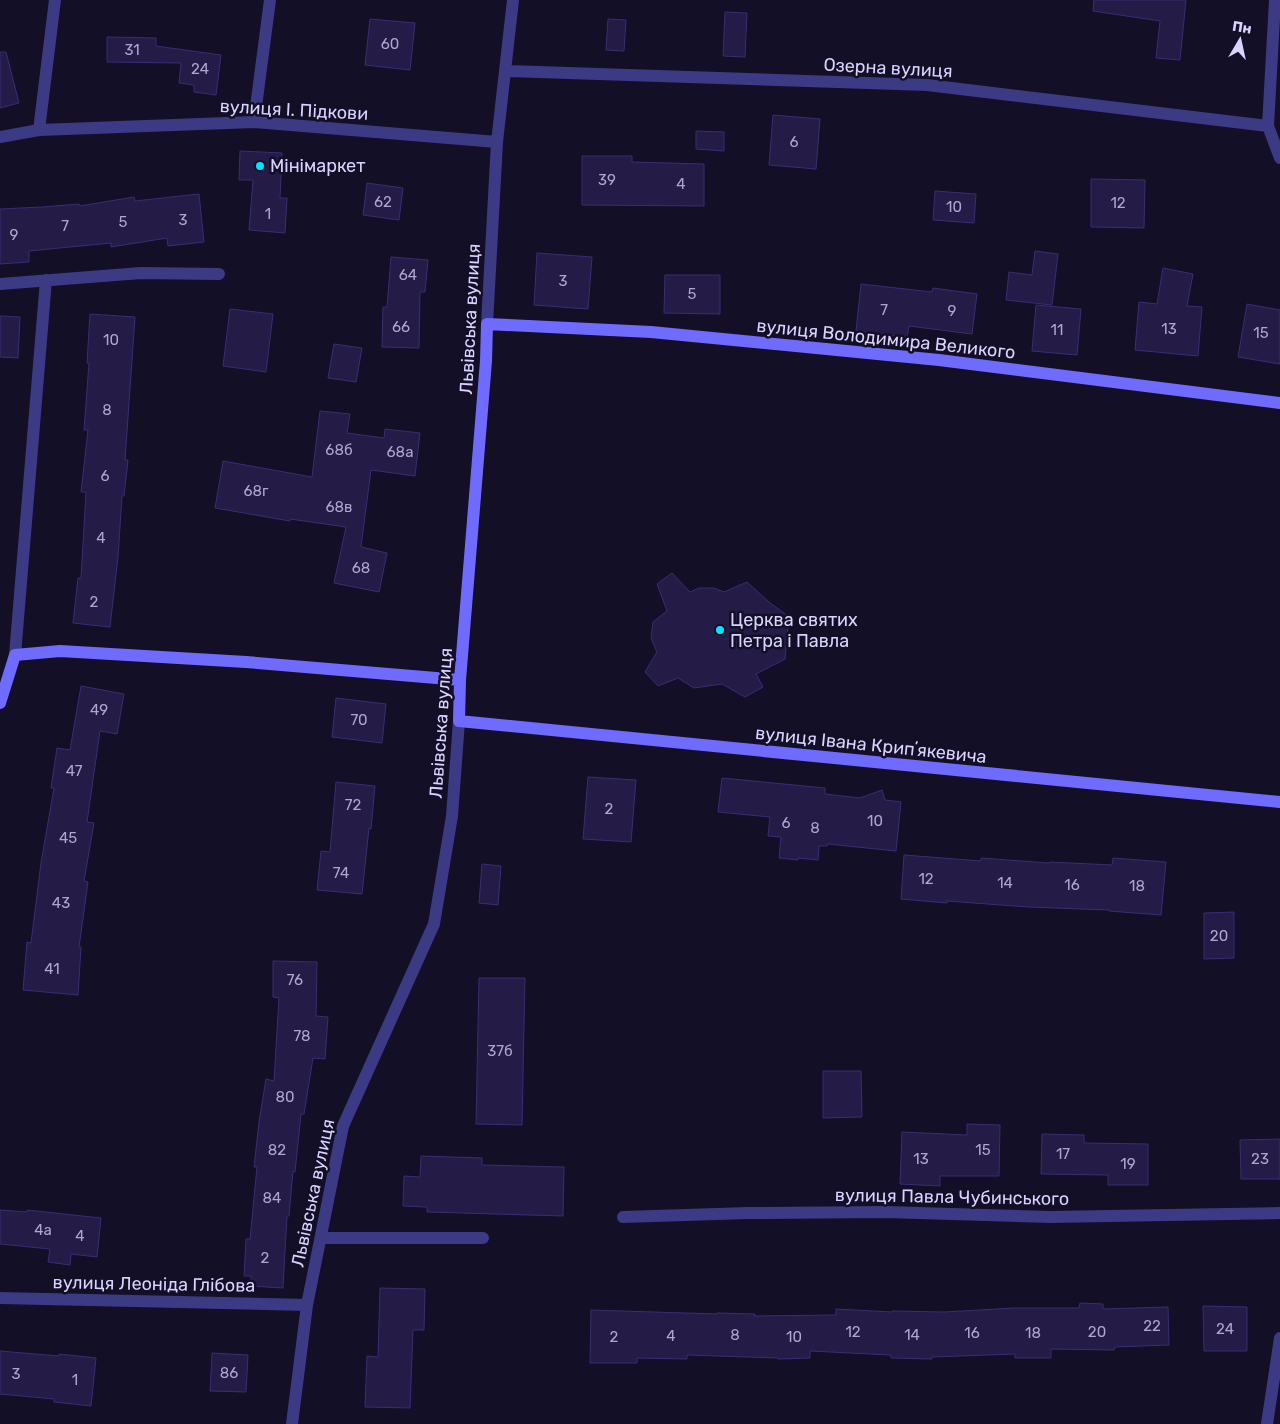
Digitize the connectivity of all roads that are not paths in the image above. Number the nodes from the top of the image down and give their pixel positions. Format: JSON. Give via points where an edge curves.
{"nodes":[{"id":1,"x":55,"y":0,"type":"edge"},
{"id":2,"x":270,"y":0,"type":"edge"},
{"id":3,"x":512,"y":0,"type":"edge"},
{"id":4,"x":1275,"y":0,"type":"edge"},
{"id":5,"x":505,"y":71,"type":"junction"},
{"id":6,"x":254,"y":122,"type":"junction"},
{"id":7,"x":1268,"y":126,"type":"junction"},
{"id":8,"x":39,"y":130,"type":"junction"},
{"id":9,"x":0,"y":137,"type":"edge"},
{"id":10,"x":497,"y":142,"type":"junction"},
{"id":11,"x":1280,"y":158,"type":"edge"},
{"id":12,"x":218,"y":274,"type":"dead end"},
{"id":13,"x":46,"y":280,"type":"junction"},
{"id":14,"x":0,"y":284,"type":"edge"},
{"id":15,"x":487,"y":324,"type":"junction"},
{"id":16,"x":1280,"y":404,"type":"edge"},
{"id":17,"x":15,"y":655,"type":"junction"},
{"id":18,"x":460,"y":680,"type":"junction"},
{"id":19,"x":0,"y":703,"type":"edge"},
{"id":20,"x":459,"y":721,"type":"junction"},
{"id":21,"x":1280,"y":802,"type":"edge"},
{"id":22,"x":1280,"y":1213,"type":"edge"},
{"id":23,"x":623,"y":1218,"type":"dead end"},
{"id":24,"x":322,"y":1238,"type":"junction"},
{"id":25,"x":483,"y":1238,"type":"dead end"},
{"id":26,"x":0,"y":1298,"type":"edge"},
{"id":27,"x":307,"y":1305,"type":"junction"},
{"id":28,"x":1280,"y":1338,"type":"edge"},
{"id":29,"x":292,"y":1424,"type":"edge"},
{"id":30,"x":1268,"y":1424,"type":"edge"}],
"edges":[{"from":1,"to":8,"type":"street"},
{"from":2,"to":6,"type":"street"},
{"from":3,"to":5,"type":"street","name":"Львівська вулиця"},
{"from":4,"to":7,"type":"street"},
{"from":5,"to":7,"type":"street","name":"Озерна вулиця","via":[[927,85]]},
{"from":5,"to":10,"type":"street","name":"Львівська вулиця"},
{"from":6,"to":8,"type":"street","name":"вулиця І. Підкови"},
{"from":6,"to":10,"type":"street","name":"вулиця І. Підкови"},
{"from":7,"to":11,"type":"street"},
{"from":8,"to":9,"type":"street","name":"вулиця І. Підкови"},
{"from":10,"to":15,"type":"street","name":"Львівська вулиця"},
{"from":12,"to":13,"type":"street","via":[[140,273]]},
{"from":13,"to":14,"type":"street"},
{"from":13,"to":17,"type":"street"},
{"from":15,"to":16,"type":"street","name":"вулиця Володимира Великого","via":[[651,332],[939,360]]},
{"from":15,"to":18,"type":"street","name":"Львівська вулиця"},
{"from":17,"to":18,"type":"street","via":[[70,652],[246,662]]},
{"from":17,"to":19,"type":"street"},
{"from":18,"to":20,"type":"street","name":"Львівська вулиця"},
{"from":20,"to":21,"type":"street","name":"вулиця Івана Крипʼякевича"},
{"from":20,"to":24,"type":"street","name":"Львівська вулиця","via":[[452,816],[434,924],[343,1126]]},
{"from":22,"to":23,"type":"street","name":"вулиця Павла Чубинського","via":[[1050,1217],[886,1212]]},
{"from":24,"to":25,"type":"street"},
{"from":24,"to":27,"type":"street","name":"Львівська вулиця"},
{"from":26,"to":27,"type":"street","name":"вулиця Леоніда Глібова"},
{"from":27,"to":29,"type":"street","name":"Львівська вулиця"},
{"from":28,"to":30,"type":"street"}]}
